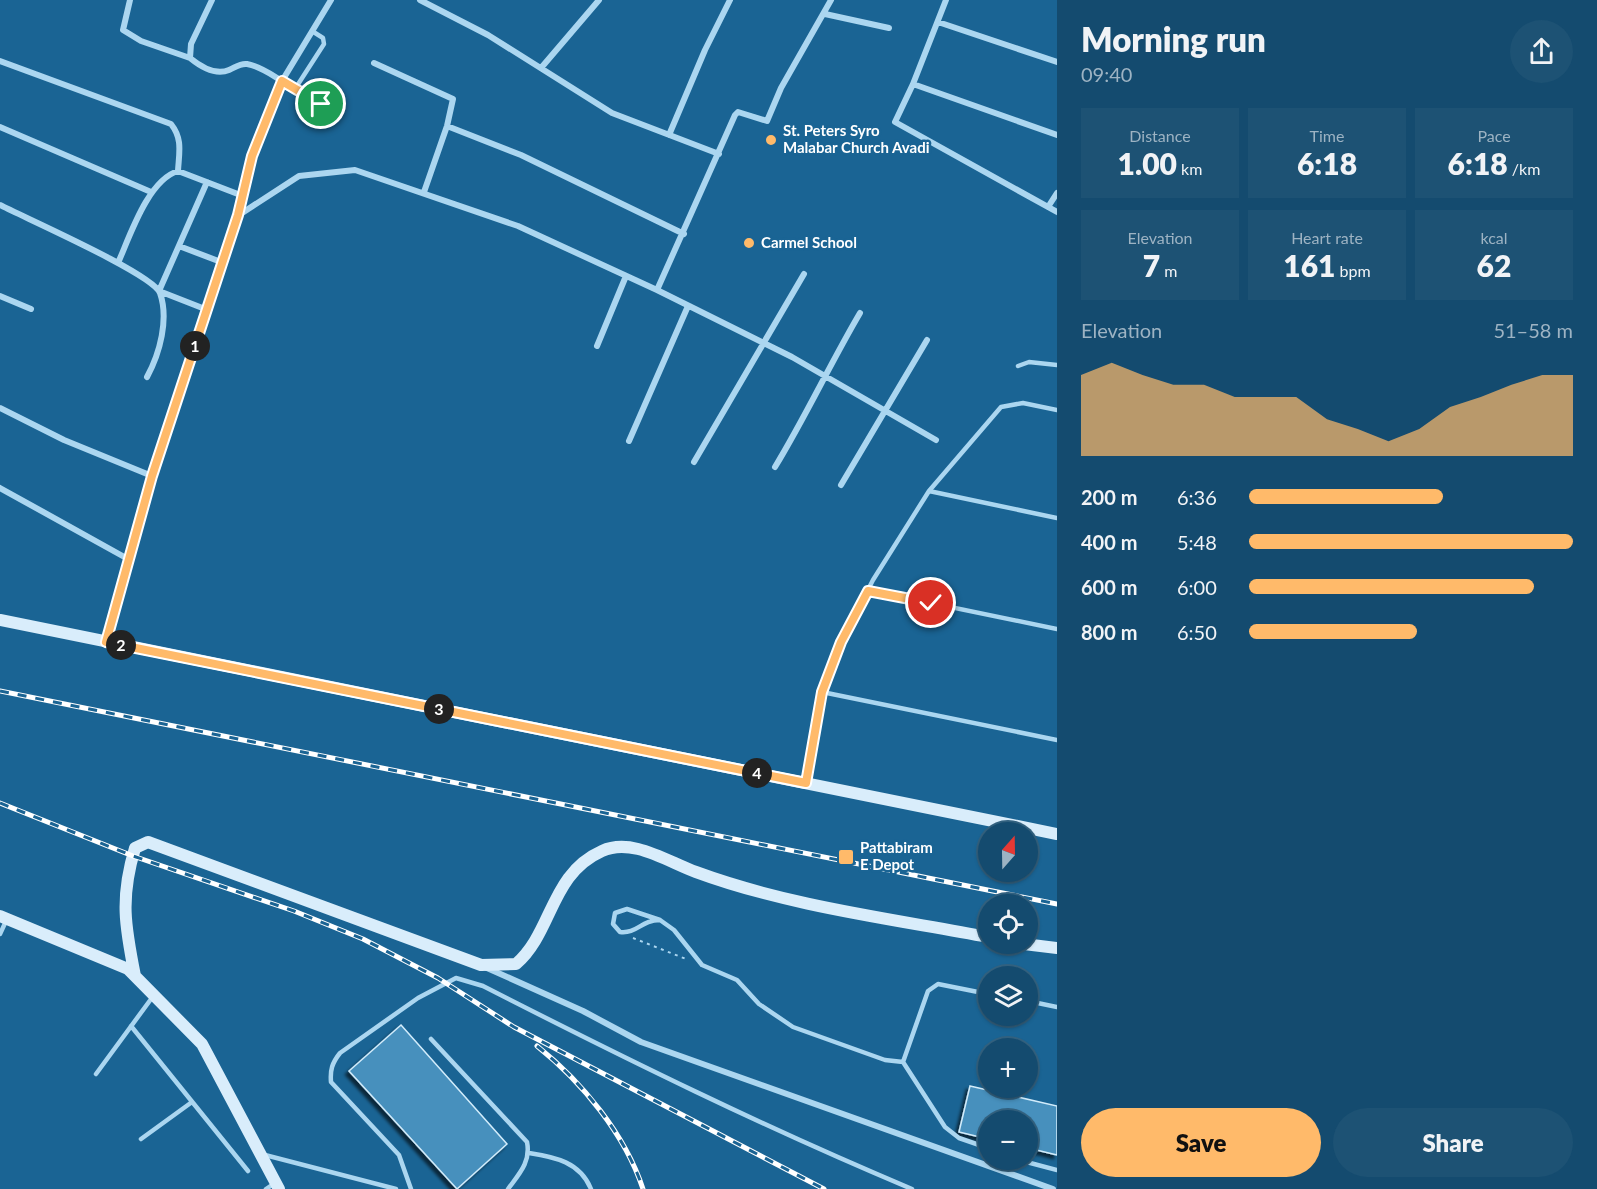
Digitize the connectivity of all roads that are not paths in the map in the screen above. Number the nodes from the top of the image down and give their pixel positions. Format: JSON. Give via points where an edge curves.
{"nodes":[{"id":1,"x":130,"y":0,"type":"edge"},
{"id":2,"x":212,"y":0,"type":"edge"},
{"id":3,"x":331,"y":0,"type":"edge"},
{"id":4,"x":420,"y":0,"type":"edge"},
{"id":5,"x":599,"y":0,"type":"edge"},
{"id":6,"x":730,"y":0,"type":"edge"},
{"id":7,"x":831,"y":0,"type":"edge"},
{"id":8,"x":946,"y":0,"type":"edge"},
{"id":9,"x":825,"y":14,"type":"junction"},
{"id":10,"x":938,"y":22,"type":"junction"},
{"id":11,"x":889,"y":28,"type":"dead end"},
{"id":12,"x":312,"y":32,"type":"junction"},
{"id":13,"x":190,"y":58,"type":"junction"},
{"id":14,"x":0,"y":61,"type":"edge"},
{"id":15,"x":1057,"y":62,"type":"edge"},
{"id":16,"x":374,"y":63,"type":"dead end"},
{"id":17,"x":541,"y":68,"type":"junction"},
{"id":18,"x":282,"y":81,"type":"junction"},
{"id":19,"x":913,"y":84,"type":"junction"},
{"id":20,"x":295,"y":89,"type":"junction"},
{"id":21,"x":321,"y":104,"type":"dead end"},
{"id":22,"x":447,"y":126,"type":"junction"},
{"id":23,"x":0,"y":127,"type":"edge"},
{"id":24,"x":669,"y":135,"type":"junction"},
{"id":25,"x":1057,"y":135,"type":"edge"},
{"id":26,"x":719,"y":154,"type":"junction"},
{"id":27,"x":177,"y":171,"type":"junction"},
{"id":28,"x":207,"y":182,"type":"junction"},
{"id":29,"x":151,"y":192,"type":"junction"},
{"id":30,"x":424,"y":192,"type":"junction"},
{"id":31,"x":1057,"y":193,"type":"edge"},
{"id":32,"x":243,"y":196,"type":"junction"},
{"id":33,"x":0,"y":205,"type":"edge"},
{"id":34,"x":1048,"y":207,"type":"junction"},
{"id":35,"x":1057,"y":212,"type":"edge"},
{"id":36,"x":238,"y":215,"type":"junction"},
{"id":37,"x":684,"y":234,"type":"junction"},
{"id":38,"x":179,"y":246,"type":"junction"},
{"id":39,"x":221,"y":262,"type":"junction"},
{"id":40,"x":118,"y":263,"type":"junction"},
{"id":41,"x":804,"y":274,"type":"dead end"},
{"id":42,"x":626,"y":276,"type":"junction"},
{"id":43,"x":657,"y":290,"type":"junction"},
{"id":44,"x":159,"y":291,"type":"junction"},
{"id":45,"x":0,"y":296,"type":"edge"},
{"id":46,"x":688,"y":306,"type":"junction"},
{"id":47,"x":31,"y":309,"type":"dead end"},
{"id":48,"x":205,"y":309,"type":"junction"},
{"id":49,"x":860,"y":313,"type":"dead end"},
{"id":50,"x":927,"y":340,"type":"dead end"},
{"id":51,"x":764,"y":344,"type":"junction"},
{"id":52,"x":597,"y":346,"type":"dead end"},
{"id":53,"x":1057,"y":365,"type":"edge"},
{"id":54,"x":1018,"y":366,"type":"dead end"},
{"id":55,"x":823,"y":376,"type":"junction"},
{"id":56,"x":147,"y":377,"type":"dead end"},
{"id":57,"x":0,"y":408,"type":"edge"},
{"id":58,"x":1057,"y":410,"type":"edge"},
{"id":59,"x":885,"y":413,"type":"junction"},
{"id":60,"x":936,"y":440,"type":"dead end"},
{"id":61,"x":629,"y":441,"type":"dead end"},
{"id":62,"x":694,"y":462,"type":"dead end"},
{"id":63,"x":775,"y":467,"type":"dead end"},
{"id":64,"x":152,"y":476,"type":"junction"},
{"id":65,"x":841,"y":485,"type":"dead end"},
{"id":66,"x":0,"y":488,"type":"edge"},
{"id":67,"x":928,"y":491,"type":"junction"},
{"id":68,"x":1057,"y":518,"type":"edge"},
{"id":69,"x":128,"y":559,"type":"junction"},
{"id":70,"x":868,"y":591,"type":"junction"},
{"id":71,"x":0,"y":620,"type":"edge"},
{"id":72,"x":1057,"y":629,"type":"edge"},
{"id":73,"x":106,"y":642,"type":"junction"},
{"id":74,"x":822,"y":692,"type":"junction"},
{"id":75,"x":1057,"y":740,"type":"edge"},
{"id":76,"x":806,"y":783,"type":"junction"},
{"id":77,"x":1057,"y":834,"type":"edge"},
{"id":78,"x":4,"y":917,"type":"edge"},
{"id":79,"x":660,"y":920,"type":"junction"},
{"id":80,"x":0,"y":934,"type":"edge"},
{"id":81,"x":978,"y":935,"type":"edge"},
{"id":82,"x":1038,"y":946,"type":"edge"},
{"id":83,"x":1057,"y":948,"type":"edge"},
{"id":84,"x":481,"y":965,"type":"junction"},
{"id":85,"x":135,"y":976,"type":"junction"},
{"id":86,"x":978,"y":992,"type":"edge"},
{"id":87,"x":154,"y":995,"type":"junction"},
{"id":88,"x":1038,"y":1003,"type":"edge"},
{"id":89,"x":1057,"y":1006,"type":"edge"},
{"id":90,"x":131,"y":1026,"type":"junction"},
{"id":91,"x":431,"y":1039,"type":"dead end"},
{"id":92,"x":903,"y":1062,"type":"junction"},
{"id":93,"x":96,"y":1074,"type":"dead end"},
{"id":94,"x":192,"y":1102,"type":"junction"},
{"id":95,"x":141,"y":1139,"type":"dead end"},
{"id":96,"x":978,"y":1145,"type":"edge"},
{"id":97,"x":529,"y":1153,"type":"junction"},
{"id":98,"x":263,"y":1155,"type":"junction"},
{"id":99,"x":1038,"y":1165,"type":"edge"},
{"id":100,"x":1057,"y":1170,"type":"edge"},
{"id":101,"x":248,"y":1171,"type":"dead end"},
{"id":102,"x":278,"y":1185,"type":"edge"},
{"id":103,"x":266,"y":1189,"type":"edge"},
{"id":104,"x":396,"y":1189,"type":"edge"},
{"id":105,"x":411,"y":1189,"type":"edge"},
{"id":106,"x":508,"y":1189,"type":"edge"},
{"id":107,"x":591,"y":1189,"type":"edge"},
{"id":108,"x":912,"y":1189,"type":"edge"},
{"id":109,"x":1053,"y":1189,"type":"edge"}],
"edges":[{"from":1,"to":13,"type":"street","via":[[123,30],[141,41]]},
{"from":2,"to":13,"type":"street","via":[[191,44]]},
{"from":3,"to":12,"type":"street"},
{"from":4,"to":17,"type":"street"},
{"from":5,"to":17,"type":"street"},
{"from":6,"to":24,"type":"street"},
{"from":7,"to":9,"type":"street"},
{"from":8,"to":10,"type":"street"},
{"from":9,"to":11,"type":"street"},
{"from":9,"to":26,"type":"street","via":[[781,88],[767,121],[738,112]]},
{"from":10,"to":15,"type":"street"},
{"from":10,"to":19,"type":"street"},
{"from":12,"to":18,"type":"street"},
{"from":12,"to":20,"type":"lane","via":[[323,38],[324,44]]},
{"from":13,"to":18,"type":"street","via":[[201,68],[215,71],[225,72],[247,64]]},
{"from":14,"to":27,"type":"street","via":[[171,124],[180,144]]},
{"from":16,"to":22,"type":"street","via":[[453,99]]},
{"from":17,"to":24,"type":"street","via":[[612,113]]},
{"from":18,"to":20,"type":"lane"},
{"from":18,"to":32,"type":"street","via":[[252,156]]},
{"from":19,"to":25,"type":"street"},
{"from":19,"to":34,"type":"street","via":[[895,122]]},
{"from":20,"to":21,"type":"lane"},
{"from":22,"to":30,"type":"street"},
{"from":22,"to":37,"type":"street","via":[[521,155]]},
{"from":23,"to":29,"type":"street"},
{"from":24,"to":26,"type":"street"},
{"from":26,"to":37,"type":"street"},
{"from":27,"to":28,"type":"street"},
{"from":27,"to":29,"type":"street"},
{"from":28,"to":32,"type":"street"},
{"from":28,"to":38,"type":"street"},
{"from":29,"to":40,"type":"street"},
{"from":30,"to":36,"type":"street","via":[[355,170],[299,176]]},
{"from":30,"to":42,"type":"street","via":[[518,226]]},
{"from":31,"to":34,"type":"street"},
{"from":32,"to":36,"type":"street"},
{"from":33,"to":40,"type":"street"},
{"from":34,"to":35,"type":"street"},
{"from":36,"to":39,"type":"street"},
{"from":37,"to":43,"type":"street"},
{"from":38,"to":39,"type":"street"},
{"from":38,"to":44,"type":"street"},
{"from":39,"to":48,"type":"street"},
{"from":40,"to":44,"type":"street","via":[[147,279]]},
{"from":41,"to":51,"type":"street"},
{"from":42,"to":43,"type":"street"},
{"from":42,"to":52,"type":"street"},
{"from":43,"to":46,"type":"street"},
{"from":44,"to":48,"type":"street"},
{"from":44,"to":56,"type":"street","via":[[161,339],[157,359]]},
{"from":45,"to":47,"type":"street"},
{"from":46,"to":51,"type":"street"},
{"from":46,"to":61,"type":"street"},
{"from":48,"to":64,"type":"street"},
{"from":49,"to":55,"type":"street"},
{"from":50,"to":59,"type":"street"},
{"from":51,"to":55,"type":"street"},
{"from":51,"to":62,"type":"street"},
{"from":53,"to":54,"type":"lane","via":[[1029,362]]},
{"from":55,"to":59,"type":"street"},
{"from":55,"to":63,"type":"street","via":[[810,408]]},
{"from":57,"to":64,"type":"street","via":[[64,440]]},
{"from":58,"to":67,"type":"lane","via":[[1023,403],[1001,407]]},
{"from":59,"to":60,"type":"street"},
{"from":59,"to":65,"type":"street"},
{"from":64,"to":69,"type":"street"},
{"from":66,"to":69,"type":"street"},
{"from":67,"to":68,"type":"lane"},
{"from":67,"to":70,"type":"lane"},
{"from":69,"to":73,"type":"street"},
{"from":70,"to":72,"type":"lane"},
{"from":70,"to":74,"type":"lane","via":[[849,624]]},
{"from":71,"to":73,"type":"street"},
{"from":73,"to":76,"type":"street"},
{"from":74,"to":75,"type":"lane"},
{"from":74,"to":76,"type":"lane"},
{"from":76,"to":77,"type":"street"},
{"from":78,"to":80,"type":"lane"},
{"from":78,"to":85,"type":"street","via":[[128,969]]},
{"from":79,"to":79,"type":"lane","via":[[627,909],[615,912],[613,924],[620,932],[632,932],[644,921]]},
{"from":79,"to":92,"type":"lane","via":[[674,930],[702,965],[737,980],[759,1004],[793,1027],[885,1060]]},
{"from":81,"to":84,"type":"street","via":[[768,893],[712,878],[624,846],[603,850],[581,863],[566,880],[532,945],[516,964]]},
{"from":82,"to":83,"type":"street"},
{"from":84,"to":85,"type":"street","via":[[148,842],[135,848],[126,890],[124,922]]},
{"from":84,"to":109,"type":"street","via":[[641,1042]]},
{"from":85,"to":87,"type":"street"},
{"from":86,"to":92,"type":"lane","via":[[938,984],[928,991]]},
{"from":87,"to":90,"type":"lane"},
{"from":87,"to":98,"type":"street","via":[[202,1044]]},
{"from":88,"to":89,"type":"lane"},
{"from":90,"to":93,"type":"lane"},
{"from":90,"to":94,"type":"lane"},
{"from":91,"to":97,"type":"lane","via":[[527,1142]]},
{"from":92,"to":96,"type":"lane","via":[[945,1127],[959,1138]]},
{"from":94,"to":95,"type":"lane"},
{"from":94,"to":101,"type":"lane"},
{"from":97,"to":106,"type":"lane"},
{"from":97,"to":107,"type":"lane","via":[[554,1156],[569,1163]]},
{"from":98,"to":102,"type":"street"},
{"from":98,"to":104,"type":"lane"},
{"from":99,"to":100,"type":"lane"},
{"from":102,"to":103,"type":"lane"},
{"from":105,"to":108,"type":"lane","via":[[399,1155],[331,1082],[330,1072],[340,1053],[418,998],[456,978],[483,986],[633,1062]]}]}
